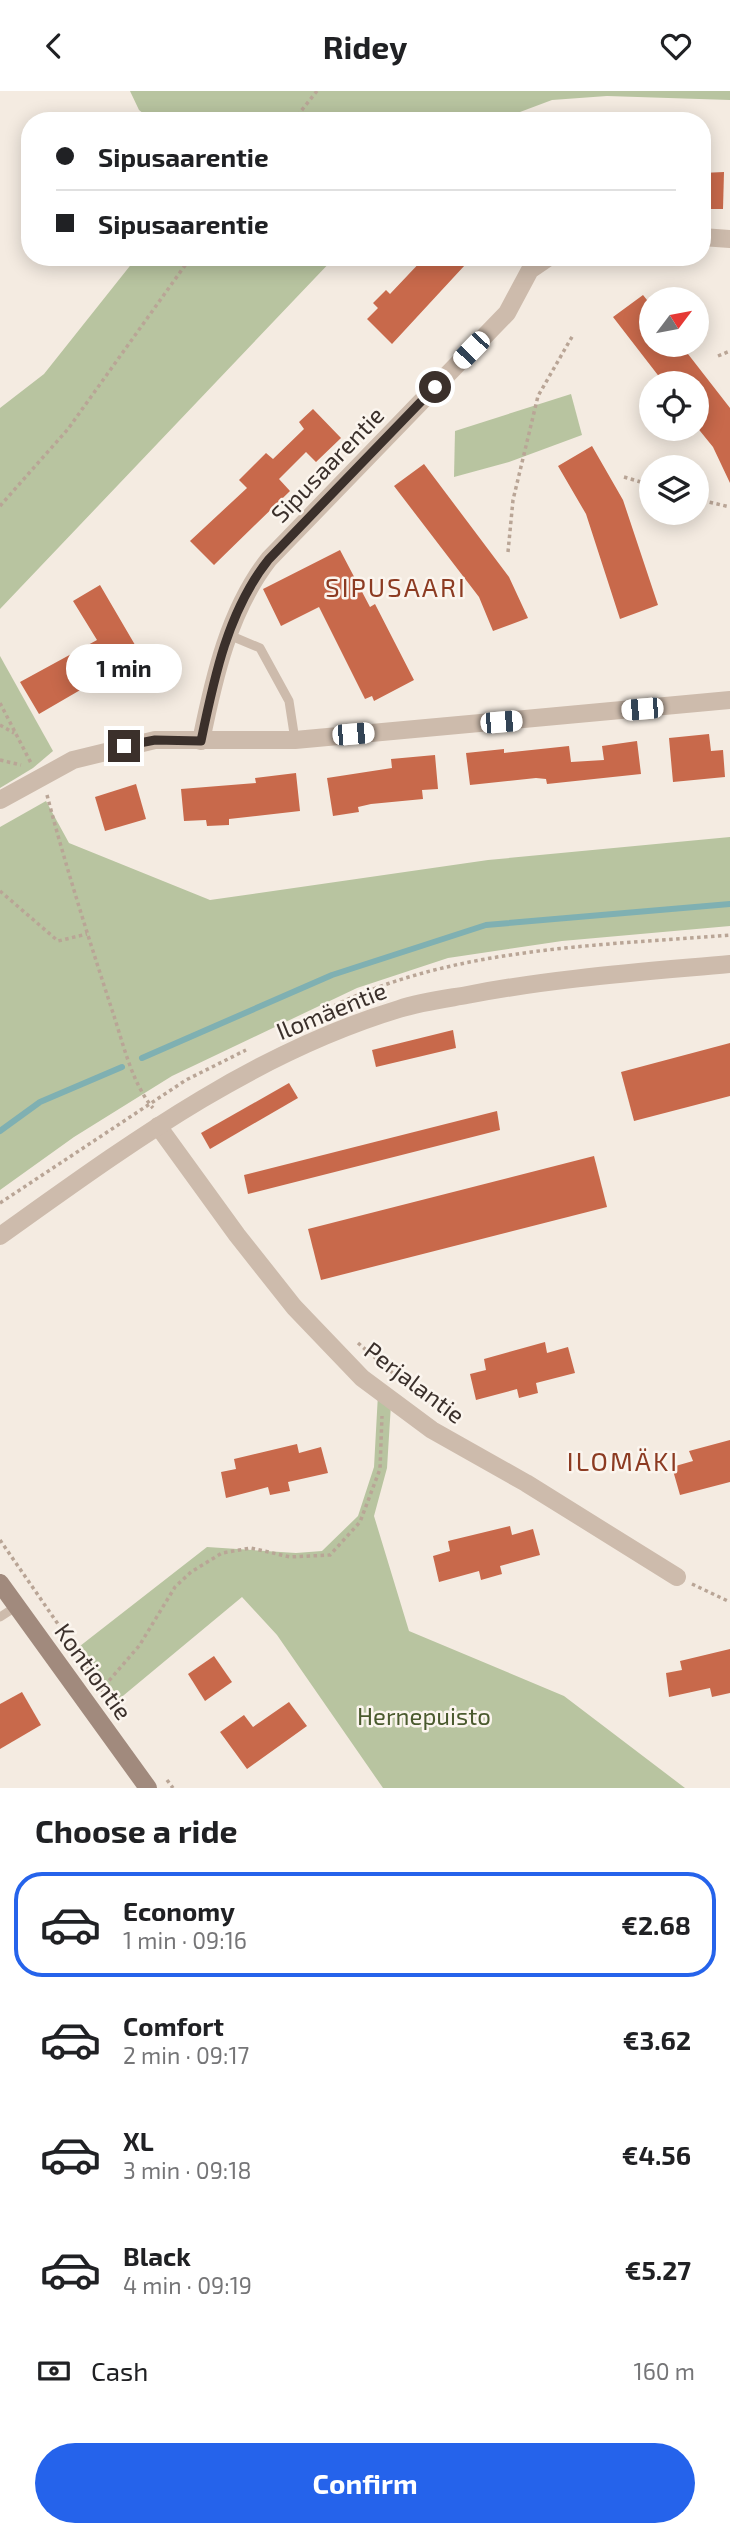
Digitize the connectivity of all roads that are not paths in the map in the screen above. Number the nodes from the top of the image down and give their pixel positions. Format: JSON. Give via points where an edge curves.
{"nodes":[{"id":1,"x":711,"y":238,"type":"edge"},
{"id":2,"x":730,"y":239,"type":"edge"},
{"id":3,"x":536,"y":266,"type":"edge"},
{"id":4,"x":229,"y":635,"type":"junction"},
{"id":5,"x":730,"y":700,"type":"edge"},
{"id":6,"x":295,"y":740,"type":"junction"},
{"id":7,"x":201,"y":741,"type":"junction"},
{"id":8,"x":0,"y":800,"type":"edge"},
{"id":9,"x":730,"y":964,"type":"edge"},
{"id":10,"x":161,"y":1123,"type":"junction"},
{"id":11,"x":0,"y":1236,"type":"edge"},
{"id":12,"x":677,"y":1577,"type":"road end"},
{"id":13,"x":0,"y":1583,"type":"edge"},
{"id":14,"x":17,"y":1606,"type":"junction"},
{"id":15,"x":0,"y":1617,"type":"edge"},
{"id":16,"x":148,"y":1788,"type":"edge"}],
"edges":[{"from":1,"to":2,"type":"street"},
{"from":3,"to":4,"type":"street","name":"Sipusaarentie","via":[[507,313],[269,559],[247,586]]},
{"from":4,"to":6,"type":"lane","via":[[260,648],[289,701]]},
{"from":4,"to":7,"type":"street","name":"Sipusaarentie","via":[[212,684]]},
{"from":5,"to":6,"type":"street"},
{"from":6,"to":7,"type":"street"},
{"from":7,"to":8,"type":"street","via":[[155,740],[74,760],[36,773]]},
{"from":9,"to":10,"type":"street","name":"Ilomäentie","via":[[532,983],[402,1008],[305,1044],[219,1087]]},
{"from":10,"to":11,"type":"street","name":"Ilomäentie"},
{"from":10,"to":12,"type":"street","name":"Perjalantie","via":[[237,1235],[294,1307],[362,1378],[432,1430]]},
{"from":13,"to":14,"type":"street","name":"Kontiontie"},
{"from":14,"to":15,"type":"lane"},
{"from":14,"to":16,"type":"street","name":"Kontiontie"}]}
